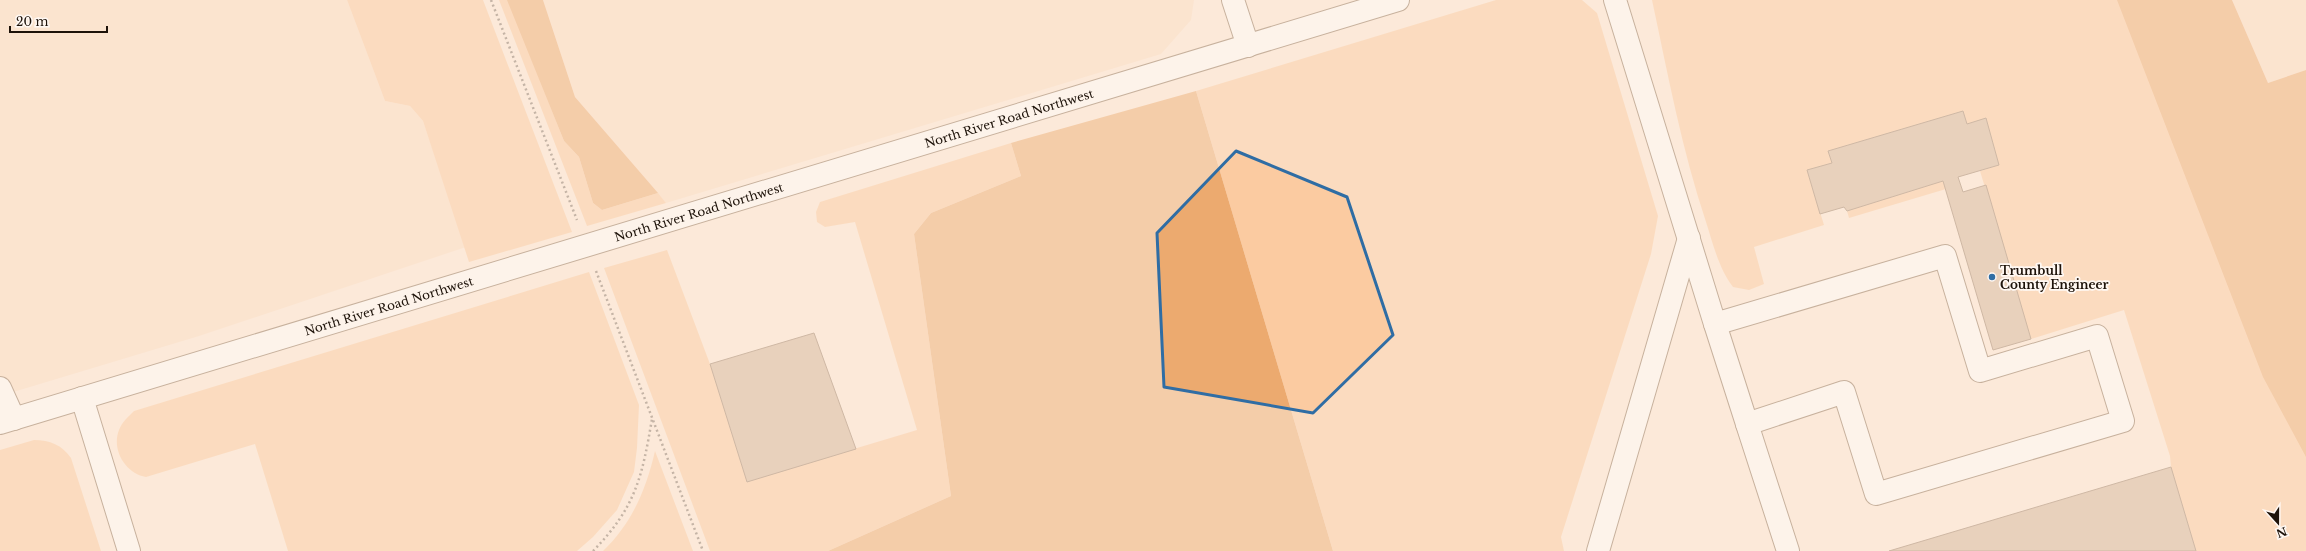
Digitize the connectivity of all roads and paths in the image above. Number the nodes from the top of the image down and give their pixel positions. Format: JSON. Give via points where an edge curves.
{"nodes":[{"id":1,"x":491,"y":0,"type":"edge"},
{"id":2,"x":1233,"y":0,"type":"edge"},
{"id":3,"x":1398,"y":0,"type":"edge"},
{"id":4,"x":1615,"y":0,"type":"edge"},
{"id":5,"x":1248,"y":46,"type":"junction"},
{"id":6,"x":577,"y":221,"type":"dead end"},
{"id":7,"x":1689,"y":238,"type":"junction"},
{"id":8,"x":595,"y":268,"type":"dead end"},
{"id":9,"x":1715,"y":324,"type":"junction"},
{"id":10,"x":0,"y":388,"type":"edge"},
{"id":11,"x":82,"y":398,"type":"junction"},
{"id":12,"x":652,"y":419,"type":"junction"},
{"id":13,"x":7,"y":421,"type":"edge"},
{"id":14,"x":1747,"y":424,"type":"junction"},
{"id":15,"x":128,"y":551,"type":"edge"},
{"id":16,"x":593,"y":551,"type":"edge"},
{"id":17,"x":702,"y":551,"type":"edge"},
{"id":18,"x":1598,"y":551,"type":"edge"},
{"id":19,"x":1788,"y":551,"type":"edge"}],
"edges":[{"from":1,"to":6,"type":"path"},
{"from":2,"to":5,"type":"street"},
{"from":3,"to":5,"type":"street","name":"North River Road Northwest"},
{"from":4,"to":7,"type":"street"},
{"from":5,"to":11,"type":"street","name":"North River Road Northwest"},
{"from":7,"to":9,"type":"street"},
{"from":7,"to":18,"type":"street"},
{"from":8,"to":12,"type":"path"},
{"from":9,"to":14,"type":"street"},
{"from":9,"to":14,"type":"street","via":[[1945,256],[1980,370],[2097,336],[2123,421],[1876,494],[1844,392]]},
{"from":10,"to":13,"type":"street"},
{"from":11,"to":13,"type":"street","name":"North River Road Northwest"},
{"from":11,"to":15,"type":"street"},
{"from":12,"to":16,"type":"path","via":[[637,489],[618,521]]},
{"from":12,"to":17,"type":"path"},
{"from":14,"to":19,"type":"street"}]}
